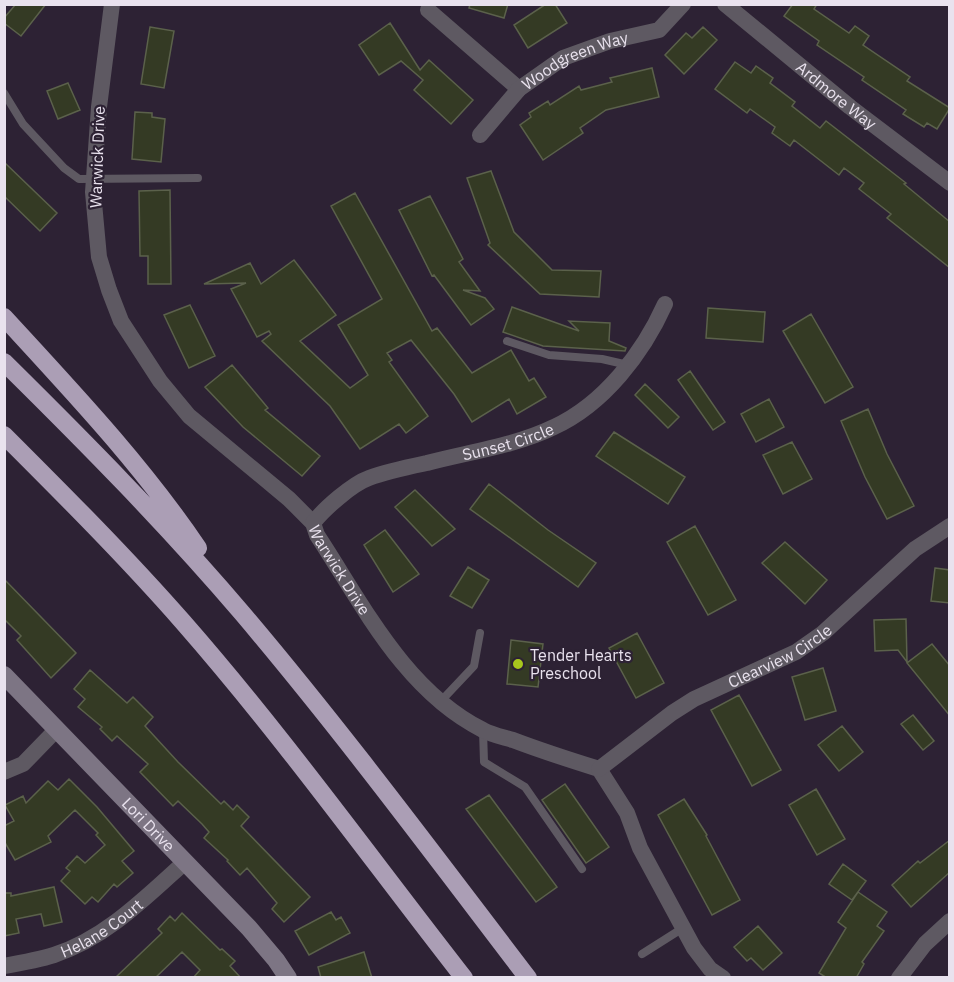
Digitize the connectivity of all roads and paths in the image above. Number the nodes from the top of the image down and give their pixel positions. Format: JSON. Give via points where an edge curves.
{"nodes":[{"id":1,"x":112,"y":4,"type":"edge"},
{"id":2,"x":683,"y":4,"type":"edge"},
{"id":3,"x":724,"y":4,"type":"edge"},
{"id":4,"x":428,"y":10,"type":"dead end"},
{"id":5,"x":519,"y":89,"type":"junction"},
{"id":6,"x":4,"y":93,"type":"edge"},
{"id":7,"x":480,"y":135,"type":"dead end"},
{"id":8,"x":94,"y":178,"type":"junction"},
{"id":9,"x":198,"y":178,"type":"dead end"},
{"id":10,"x":950,"y":183,"type":"edge"},
{"id":11,"x":665,"y":304,"type":"dead end"},
{"id":12,"x":4,"y":317,"type":"edge"},
{"id":13,"x":507,"y":341,"type":"dead end"},
{"id":14,"x":4,"y":362,"type":"edge"},
{"id":15,"x":628,"y":365,"type":"junction"},
{"id":16,"x":4,"y":435,"type":"edge"},
{"id":17,"x":313,"y":523,"type":"junction"},
{"id":18,"x":950,"y":526,"type":"edge"},
{"id":19,"x":241,"y":612,"type":"junction"},
{"id":20,"x":480,"y":633,"type":"dead end"},
{"id":21,"x":4,"y":675,"type":"edge"},
{"id":22,"x":441,"y":701,"type":"junction"},
{"id":23,"x":57,"y":729,"type":"junction"},
{"id":24,"x":483,"y":730,"type":"junction"},
{"id":25,"x":599,"y":769,"type":"junction"},
{"id":26,"x":4,"y":772,"type":"edge"},
{"id":27,"x":185,"y":862,"type":"junction"},
{"id":28,"x":582,"y":869,"type":"dead end"},
{"id":29,"x":950,"y":921,"type":"edge"},
{"id":30,"x":683,"y":928,"type":"junction"},
{"id":31,"x":642,"y":954,"type":"dead end"},
{"id":32,"x":4,"y":966,"type":"edge"},
{"id":33,"x":288,"y":978,"type":"edge"},
{"id":34,"x":464,"y":978,"type":"edge"},
{"id":35,"x":528,"y":978,"type":"edge"},
{"id":36,"x":723,"y":978,"type":"edge"},
{"id":37,"x":899,"y":978,"type":"edge"}],
"edges":[{"from":1,"to":8,"type":"street","name":"Warwick Drive"},
{"from":2,"to":5,"type":"street","name":"Woodgreen Way","via":[[658,30],[610,41],[563,58]]},
{"from":3,"to":10,"type":"street","name":"Ardmore Way"},
{"from":4,"to":5,"type":"street"},
{"from":5,"to":7,"type":"street","name":"Woodgreen Way"},
{"from":6,"to":8,"type":"lane","via":[[22,124],[64,168],[79,179]]},
{"from":8,"to":9,"type":"lane"},
{"from":8,"to":17,"type":"street","name":"Warwick Drive","via":[[99,257],[121,321],[160,381],[189,416]]},
{"from":11,"to":15,"type":"street","name":"Sunset Circle"},
{"from":12,"to":19,"type":"highway","via":[[173,513]]},
{"from":13,"to":15,"type":"lane","via":[[549,355]]},
{"from":14,"to":19,"type":"highway","via":[[170,531]]},
{"from":15,"to":17,"type":"street","name":"Sunset Circle","via":[[587,408],[554,427],[367,479],[325,509]]},
{"from":16,"to":34,"type":"highway","via":[[183,622],[272,729]]},
{"from":17,"to":22,"type":"street","name":"Warwick Drive","via":[[387,642],[413,676]]},
{"from":18,"to":25,"type":"street","name":"Clearview Circle","via":[[915,549],[805,646],[694,699]]},
{"from":19,"to":35,"type":"highway"},
{"from":20,"to":22,"type":"lane","via":[[474,666]]},
{"from":21,"to":23,"type":"street","name":"Lori Drive"},
{"from":22,"to":24,"type":"street","name":"Warwick Drive"},
{"from":23,"to":26,"type":"street","via":[[23,764]]},
{"from":23,"to":27,"type":"street","name":"Lori Drive"},
{"from":24,"to":25,"type":"street","name":"Warwick Drive"},
{"from":24,"to":28,"type":"lane","via":[[484,762],[525,787]]},
{"from":25,"to":30,"type":"street","via":[[627,813],[640,848]]},
{"from":27,"to":32,"type":"street","name":"Helane Court","via":[[126,915],[86,941],[54,955]]},
{"from":27,"to":33,"type":"street","name":"Lori Drive","via":[[249,928]]},
{"from":29,"to":37,"type":"street","via":[[925,944]]},
{"from":30,"to":31,"type":"lane"},
{"from":30,"to":36,"type":"street","via":[[710,969]]}]}
